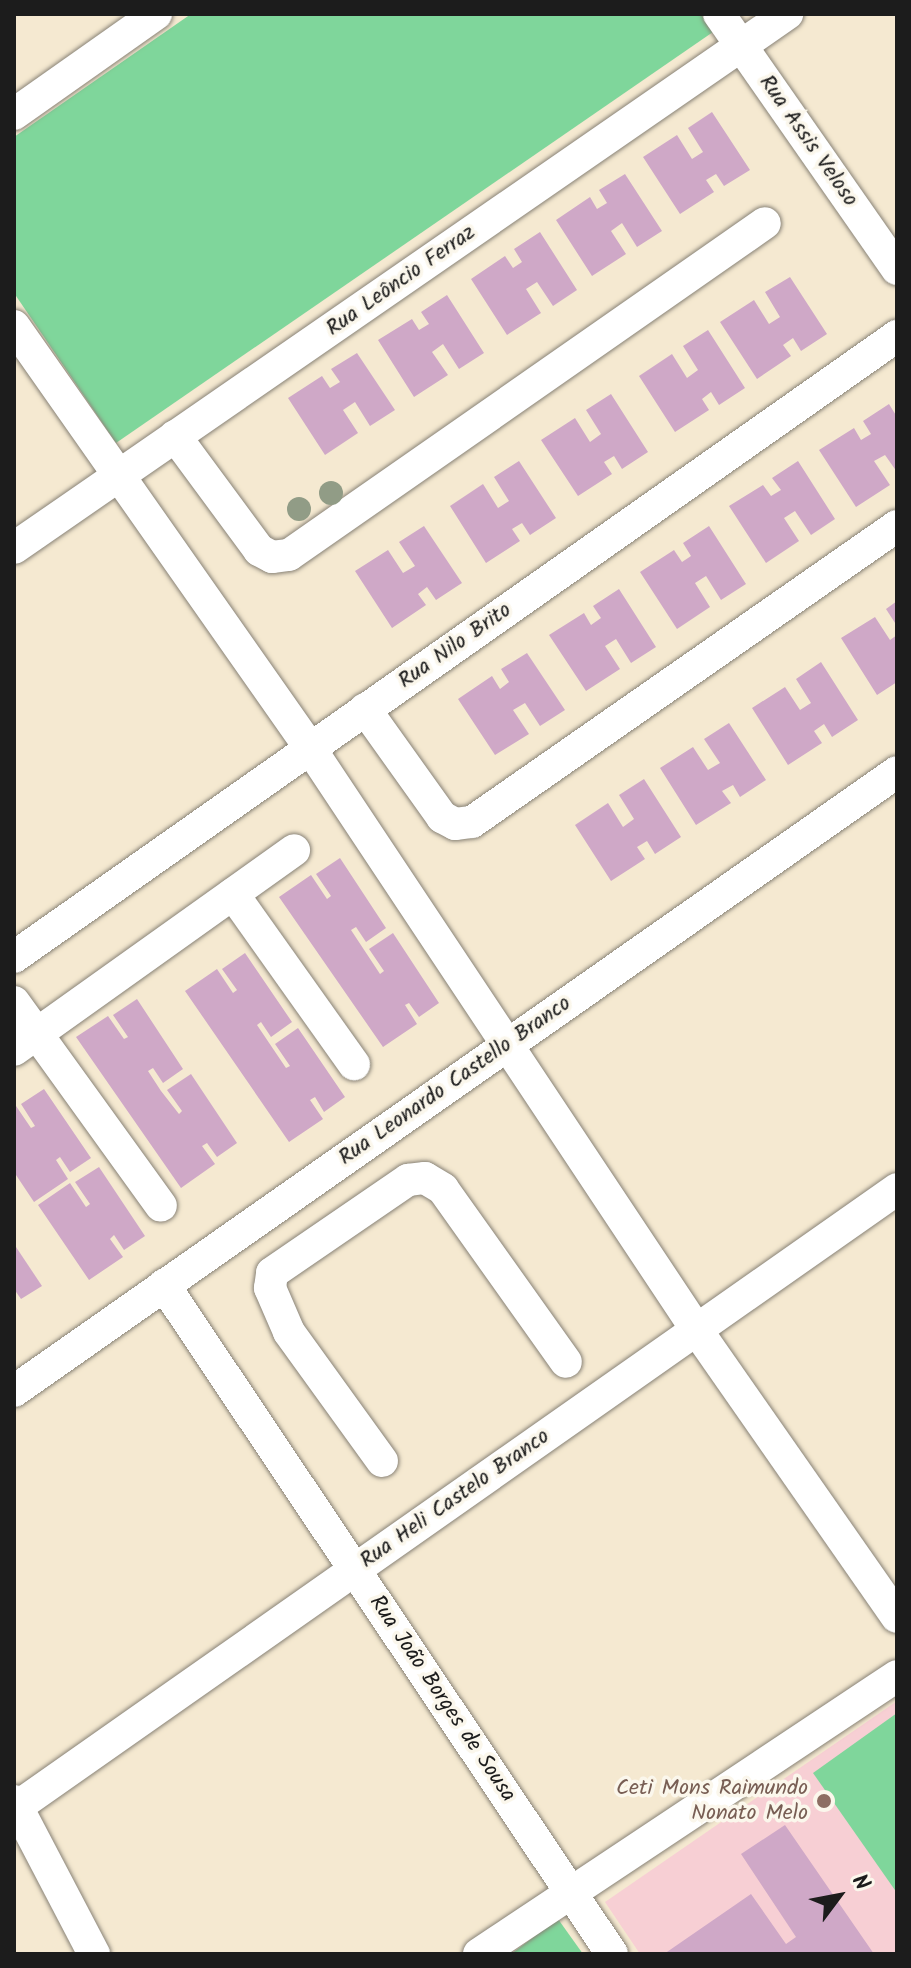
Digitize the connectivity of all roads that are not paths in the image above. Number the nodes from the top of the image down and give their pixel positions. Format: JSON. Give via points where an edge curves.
{"nodes":[{"id":1,"x":156,"y":14,"type":"edge"},
{"id":2,"x":719,"y":14,"type":"edge"},
{"id":3,"x":787,"y":14,"type":"edge"},
{"id":4,"x":742,"y":47,"type":"junction"},
{"id":5,"x":14,"y":114,"type":"edge"},
{"id":6,"x":765,"y":223,"type":"dead end"},
{"id":7,"x":897,"y":269,"type":"edge"},
{"id":8,"x":14,"y":326,"type":"edge"},
{"id":9,"x":897,"y":336,"type":"edge"},
{"id":10,"x":175,"y":436,"type":"junction"},
{"id":11,"x":117,"y":476,"type":"junction"},
{"id":12,"x":897,"y":526,"type":"edge"},
{"id":13,"x":14,"y":548,"type":"edge"},
{"id":14,"x":365,"y":709,"type":"junction"},
{"id":15,"x":310,"y":748,"type":"junction"},
{"id":16,"x":897,"y":772,"type":"edge"},
{"id":17,"x":294,"y":850,"type":"dead end"},
{"id":18,"x":233,"y":894,"type":"junction"},
{"id":19,"x":14,"y":957,"type":"edge"},
{"id":20,"x":14,"y":1002,"type":"edge"},
{"id":21,"x":25,"y":1042,"type":"edge"},
{"id":22,"x":508,"y":1044,"type":"junction"},
{"id":23,"x":354,"y":1064,"type":"dead end"},
{"id":24,"x":306,"y":1186,"type":"junction"},
{"id":25,"x":897,"y":1189,"type":"edge"},
{"id":26,"x":161,"y":1206,"type":"dead end"},
{"id":27,"x":333,"y":1231,"type":"junction"},
{"id":28,"x":164,"y":1285,"type":"junction"},
{"id":29,"x":696,"y":1329,"type":"junction"},
{"id":30,"x":566,"y":1362,"type":"dead end"},
{"id":31,"x":14,"y":1391,"type":"edge"},
{"id":32,"x":382,"y":1461,"type":"dead end"},
{"id":33,"x":356,"y":1569,"type":"junction"},
{"id":34,"x":897,"y":1617,"type":"edge"},
{"id":35,"x":897,"y":1676,"type":"edge"},
{"id":36,"x":15,"y":1806,"type":"edge"},
{"id":37,"x":569,"y":1891,"type":"junction"},
{"id":38,"x":94,"y":1954,"type":"edge"},
{"id":39,"x":479,"y":1954,"type":"edge"},
{"id":40,"x":612,"y":1954,"type":"edge"}],
"edges":[{"from":1,"to":5,"type":"street"},
{"from":2,"to":4,"type":"street","name":"Rua Assis Veloso"},
{"from":3,"to":4,"type":"street","name":"Rua Leôncio Ferraz"},
{"from":4,"to":7,"type":"street","name":"Rua Assis Veloso"},
{"from":4,"to":10,"type":"street","name":"Rua Leôncio Ferraz"},
{"from":6,"to":10,"type":"street","via":[[289,555],[272,557],[259,550]]},
{"from":8,"to":11,"type":"street"},
{"from":9,"to":14,"type":"street","name":"Rua Nilo Brito"},
{"from":10,"to":11,"type":"street","name":"Rua Leôncio Ferraz"},
{"from":11,"to":13,"type":"street","name":"Rua Leôncio Ferraz"},
{"from":11,"to":15,"type":"street"},
{"from":12,"to":14,"type":"street","via":[[472,822],[455,824],[442,817]]},
{"from":14,"to":15,"type":"street","name":"Rua Nilo Brito"},
{"from":15,"to":19,"type":"street","name":"Rua Nilo Brito"},
{"from":15,"to":22,"type":"street"},
{"from":16,"to":22,"type":"street","name":"Rua Leonardo Castello Branco"},
{"from":17,"to":18,"type":"street"},
{"from":18,"to":21,"type":"street"},
{"from":18,"to":23,"type":"street"},
{"from":20,"to":21,"type":"street"},
{"from":21,"to":26,"type":"street"},
{"from":22,"to":24,"type":"street","name":"Rua Leonardo Castello Branco"},
{"from":22,"to":29,"type":"street"},
{"from":24,"to":27,"type":"street"},
{"from":24,"to":28,"type":"street","name":"Rua Leonardo Castello Branco"},
{"from":25,"to":29,"type":"street","name":"Rua Heli Castelo Branco"},
{"from":27,"to":30,"type":"street","via":[[408,1180],[425,1178],[443,1189]]},
{"from":27,"to":32,"type":"street","via":[[272,1273],[270,1288],[289,1332]]},
{"from":28,"to":31,"type":"street","name":"Rua Leonardo Castello Branco"},
{"from":28,"to":33,"type":"street","name":"Rua João Borges de Sousa"},
{"from":29,"to":33,"type":"street","name":"Rua Heli Castelo Branco"},
{"from":29,"to":34,"type":"street"},
{"from":33,"to":36,"type":"street","name":"Rua Heli Castelo Branco"},
{"from":33,"to":37,"type":"street","name":"Rua João Borges de Sousa"},
{"from":35,"to":37,"type":"street"},
{"from":36,"to":38,"type":"street"},
{"from":37,"to":39,"type":"street"},
{"from":37,"to":40,"type":"street","name":"Rua João Borges de Sousa"}]}
